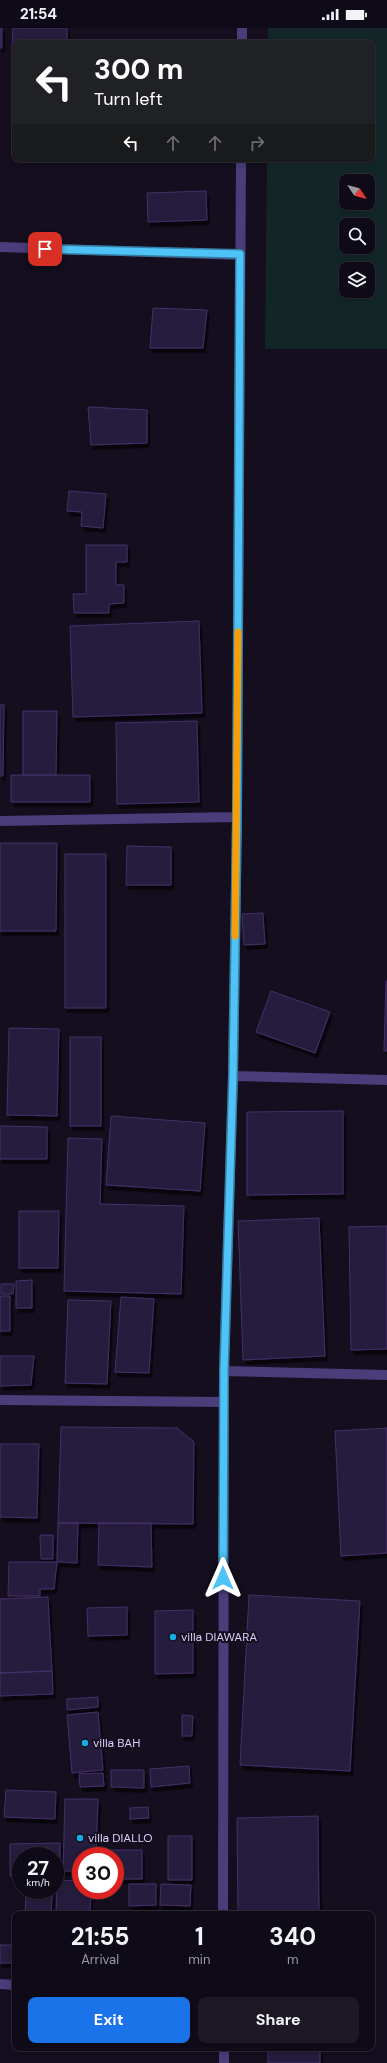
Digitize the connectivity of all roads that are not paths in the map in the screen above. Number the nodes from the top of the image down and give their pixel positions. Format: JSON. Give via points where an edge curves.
{"nodes":[{"id":1,"x":242,"y":28,"type":"edge"},
{"id":2,"x":242,"y":40,"type":"edge"},
{"id":3,"x":241,"y":162,"type":"edge"},
{"id":4,"x":0,"y":247,"type":"edge"},
{"id":5,"x":240,"y":254,"type":"junction"},
{"id":6,"x":237,"y":818,"type":"junction"},
{"id":7,"x":0,"y":821,"type":"edge"},
{"id":8,"x":233,"y":1076,"type":"junction"},
{"id":9,"x":387,"y":1080,"type":"edge"},
{"id":10,"x":224,"y":1371,"type":"junction"},
{"id":11,"x":387,"y":1376,"type":"edge"},
{"id":12,"x":0,"y":1400,"type":"edge"},
{"id":13,"x":224,"y":1402,"type":"junction"},
{"id":14,"x":223,"y":1911,"type":"edge"},
{"id":15,"x":0,"y":1984,"type":"edge"},
{"id":16,"x":12,"y":1985,"type":"edge"},
{"id":17,"x":224,"y":2051,"type":"edge"},
{"id":18,"x":224,"y":2063,"type":"edge"}],
"edges":[{"from":1,"to":2,"type":"street"},
{"from":3,"to":5,"type":"street"},
{"from":4,"to":5,"type":"street"},
{"from":5,"to":6,"type":"street"},
{"from":6,"to":7,"type":"street"},
{"from":6,"to":8,"type":"street"},
{"from":8,"to":9,"type":"street"},
{"from":8,"to":10,"type":"street"},
{"from":10,"to":11,"type":"street"},
{"from":10,"to":13,"type":"street"},
{"from":12,"to":13,"type":"street"},
{"from":13,"to":14,"type":"street"},
{"from":15,"to":16,"type":"street"},
{"from":17,"to":18,"type":"street"}]}
